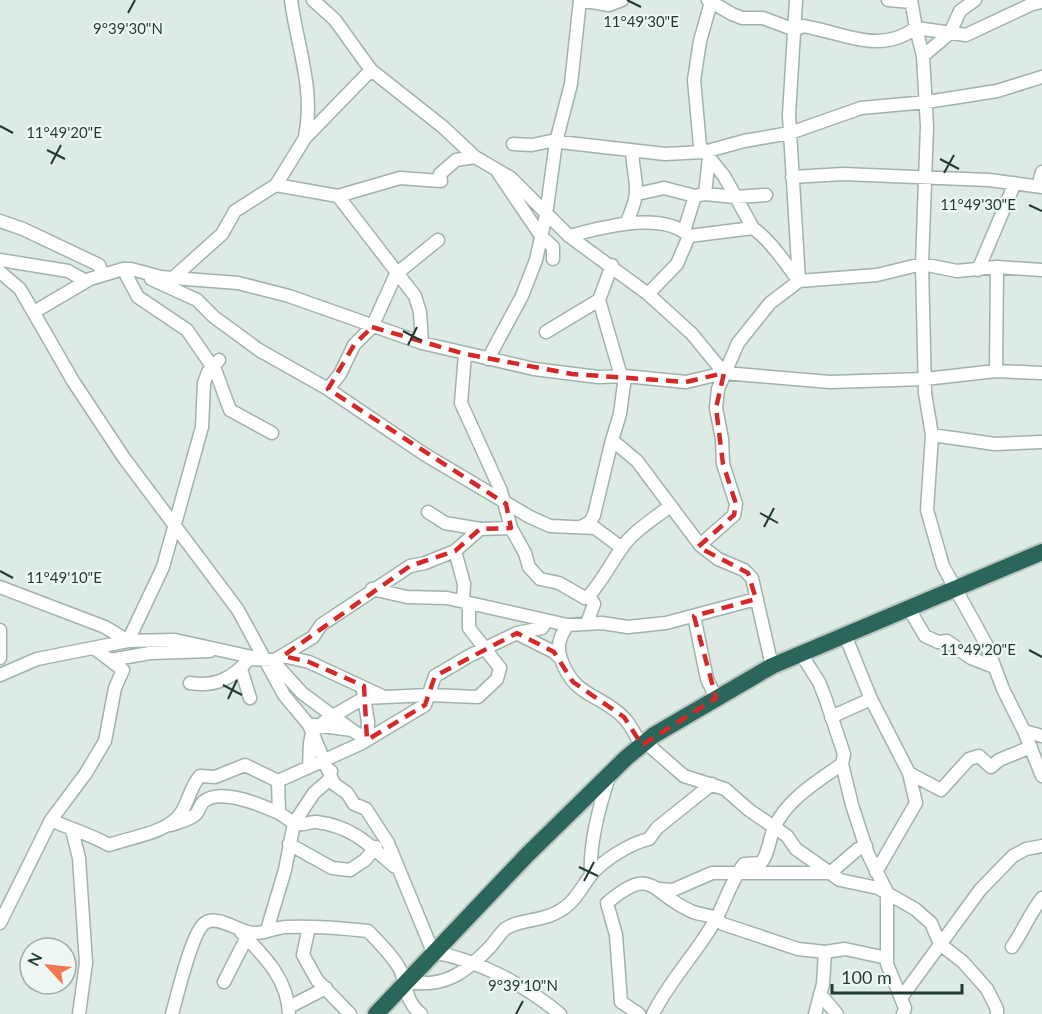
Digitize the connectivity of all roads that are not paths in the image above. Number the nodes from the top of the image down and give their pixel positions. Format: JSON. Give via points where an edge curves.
{"nodes":[{"id":1,"x":291,"y":0,"type":"edge"},
{"id":2,"x":313,"y":0,"type":"edge"},
{"id":3,"x":622,"y":0,"type":"edge"},
{"id":4,"x":796,"y":0,"type":"edge"},
{"id":5,"x":888,"y":0,"type":"edge"},
{"id":6,"x":975,"y":0,"type":"edge"},
{"id":7,"x":710,"y":1,"type":"edge"},
{"id":8,"x":911,"y":1,"type":"edge"},
{"id":9,"x":1042,"y":2,"type":"edge"},
{"id":10,"x":916,"y":28,"type":"junction"},
{"id":11,"x":795,"y":30,"type":"junction"},
{"id":12,"x":950,"y":33,"type":"junction"},
{"id":13,"x":923,"y":56,"type":"junction"},
{"id":14,"x":371,"y":70,"type":"junction"},
{"id":15,"x":1042,"y":76,"type":"edge"},
{"id":16,"x":927,"y":102,"type":"junction"},
{"id":17,"x":790,"y":133,"type":"junction"},
{"id":18,"x":305,"y":138,"type":"junction"},
{"id":19,"x":556,"y":142,"type":"junction"},
{"id":20,"x":513,"y":144,"type":"dead end"},
{"id":21,"x":632,"y":150,"type":"junction"},
{"id":22,"x":707,"y":155,"type":"junction"},
{"id":23,"x":475,"y":157,"type":"junction"},
{"id":24,"x":495,"y":167,"type":"junction"},
{"id":25,"x":1042,"y":172,"type":"edge"},
{"id":26,"x":792,"y":177,"type":"junction"},
{"id":27,"x":926,"y":179,"type":"junction"},
{"id":28,"x":1015,"y":183,"type":"junction"},
{"id":29,"x":276,"y":185,"type":"junction"},
{"id":30,"x":1040,"y":186,"type":"edge"},
{"id":31,"x":637,"y":194,"type":"junction"},
{"id":32,"x":700,"y":195,"type":"junction"},
{"id":33,"x":766,"y":195,"type":"dead end"},
{"id":34,"x":338,"y":196,"type":"junction"},
{"id":35,"x":735,"y":197,"type":"junction"},
{"id":36,"x":546,"y":215,"type":"junction"},
{"id":37,"x":0,"y":221,"type":"edge"},
{"id":38,"x":626,"y":224,"type":"junction"},
{"id":39,"x":753,"y":228,"type":"junction"},
{"id":40,"x":686,"y":234,"type":"junction"},
{"id":41,"x":541,"y":236,"type":"junction"},
{"id":42,"x":569,"y":236,"type":"junction"},
{"id":43,"x":438,"y":240,"type":"dead end"},
{"id":44,"x":553,"y":259,"type":"dead end"},
{"id":45,"x":0,"y":260,"type":"edge"},
{"id":46,"x":922,"y":264,"type":"junction"},
{"id":47,"x":612,"y":265,"type":"junction"},
{"id":48,"x":997,"y":267,"type":"junction"},
{"id":49,"x":127,"y":269,"type":"junction"},
{"id":50,"x":978,"y":270,"type":"junction"},
{"id":51,"x":1042,"y":270,"type":"edge"},
{"id":52,"x":0,"y":272,"type":"edge"},
{"id":53,"x":103,"y":274,"type":"junction"},
{"id":54,"x":396,"y":274,"type":"junction"},
{"id":55,"x":174,"y":277,"type":"junction"},
{"id":56,"x":86,"y":281,"type":"junction"},
{"id":57,"x":799,"y":281,"type":"junction"},
{"id":58,"x":648,"y":294,"type":"junction"},
{"id":59,"x":599,"y":300,"type":"junction"},
{"id":60,"x":34,"y":312,"type":"junction"},
{"id":61,"x":372,"y":327,"type":"junction"},
{"id":62,"x":546,"y":332,"type":"dead end"},
{"id":63,"x":422,"y":344,"type":"junction"},
{"id":64,"x":465,"y":354,"type":"junction"},
{"id":65,"x":488,"y":359,"type":"junction"},
{"id":66,"x":216,"y":364,"type":"junction"},
{"id":67,"x":996,"y":371,"type":"junction"},
{"id":68,"x":1042,"y":373,"type":"edge"},
{"id":69,"x":724,"y":374,"type":"junction"},
{"id":70,"x":623,"y":376,"type":"junction"},
{"id":71,"x":925,"y":379,"type":"junction"},
{"id":72,"x":328,"y":389,"type":"junction"},
{"id":73,"x":272,"y":433,"type":"dead end"},
{"id":74,"x":932,"y":435,"type":"junction"},
{"id":75,"x":612,"y":440,"type":"junction"},
{"id":76,"x":1042,"y":442,"type":"edge"},
{"id":77,"x":506,"y":504,"type":"junction"},
{"id":78,"x":670,"y":506,"type":"junction"},
{"id":79,"x":429,"y":512,"type":"dead end"},
{"id":80,"x":174,"y":524,"type":"junction"},
{"id":81,"x":582,"y":527,"type":"junction"},
{"id":82,"x":511,"y":528,"type":"junction"},
{"id":83,"x":480,"y":529,"type":"junction"},
{"id":84,"x":700,"y":545,"type":"junction"},
{"id":85,"x":622,"y":548,"type":"junction"},
{"id":86,"x":455,"y":550,"type":"junction"},
{"id":87,"x":1042,"y":552,"type":"edge"},
{"id":88,"x":0,"y":587,"type":"edge"},
{"id":89,"x":372,"y":589,"type":"junction"},
{"id":90,"x":954,"y":589,"type":"junction"},
{"id":91,"x":589,"y":596,"type":"junction"},
{"id":92,"x":756,"y":599,"type":"junction"},
{"id":93,"x":463,"y":601,"type":"junction"},
{"id":94,"x":909,"y":609,"type":"junction"},
{"id":95,"x":694,"y":616,"type":"junction"},
{"id":96,"x":546,"y":621,"type":"junction"},
{"id":97,"x":587,"y":623,"type":"junction"},
{"id":98,"x":568,"y":625,"type":"junction"},
{"id":99,"x":0,"y":630,"type":"edge"},
{"id":100,"x":517,"y":633,"type":"junction"},
{"id":101,"x":846,"y":635,"type":"junction"},
{"id":102,"x":128,"y":641,"type":"junction"},
{"id":103,"x":94,"y":648,"type":"junction"},
{"id":104,"x":485,"y":650,"type":"junction"},
{"id":105,"x":242,"y":654,"type":"junction"},
{"id":106,"x":801,"y":654,"type":"junction"},
{"id":107,"x":0,"y":658,"type":"edge"},
{"id":108,"x":273,"y":659,"type":"junction"},
{"id":109,"x":561,"y":659,"type":"junction"},
{"id":110,"x":110,"y":660,"type":"junction"},
{"id":111,"x":772,"y":666,"type":"junction"},
{"id":112,"x":994,"y":667,"type":"junction"},
{"id":113,"x":241,"y":669,"type":"junction"},
{"id":114,"x":0,"y":675,"type":"edge"},
{"id":115,"x":190,"y":683,"type":"dead end"},
{"id":116,"x":363,"y":692,"type":"junction"},
{"id":117,"x":429,"y":695,"type":"junction"},
{"id":118,"x":250,"y":698,"type":"dead end"},
{"id":119,"x":716,"y":698,"type":"junction"},
{"id":120,"x":871,"y":699,"type":"junction"},
{"id":121,"x":333,"y":716,"type":"junction"},
{"id":122,"x":831,"y":717,"type":"junction"},
{"id":123,"x":313,"y":728,"type":"junction"},
{"id":124,"x":352,"y":730,"type":"junction"},
{"id":125,"x":1024,"y":731,"type":"junction"},
{"id":126,"x":1042,"y":736,"type":"edge"},
{"id":127,"x":363,"y":743,"type":"junction"},
{"id":128,"x":644,"y":744,"type":"junction"},
{"id":129,"x":1031,"y":747,"type":"junction"},
{"id":130,"x":842,"y":764,"type":"junction"},
{"id":131,"x":309,"y":766,"type":"junction"},
{"id":132,"x":327,"y":767,"type":"junction"},
{"id":133,"x":610,"y":773,"type":"junction"},
{"id":134,"x":909,"y":773,"type":"junction"},
{"id":135,"x":1042,"y":776,"type":"edge"},
{"id":136,"x":278,"y":781,"type":"junction"},
{"id":137,"x":712,"y":784,"type":"junction"},
{"id":138,"x":936,"y":788,"type":"junction"},
{"id":139,"x":916,"y":803,"type":"junction"},
{"id":140,"x":279,"y":813,"type":"junction"},
{"id":141,"x":51,"y":820,"type":"junction"},
{"id":142,"x":294,"y":822,"type":"junction"},
{"id":143,"x":171,"y":825,"type":"junction"},
{"id":144,"x":774,"y":826,"type":"junction"},
{"id":145,"x":72,"y":830,"type":"junction"},
{"id":146,"x":289,"y":844,"type":"junction"},
{"id":147,"x":866,"y":846,"type":"junction"},
{"id":148,"x":1042,"y":846,"type":"edge"},
{"id":149,"x":376,"y":848,"type":"junction"},
{"id":150,"x":400,"y":871,"type":"junction"},
{"id":151,"x":739,"y":871,"type":"junction"},
{"id":152,"x":876,"y":872,"type":"junction"},
{"id":153,"x":830,"y":873,"type":"junction"},
{"id":154,"x":591,"y":875,"type":"junction"},
{"id":155,"x":659,"y":889,"type":"junction"},
{"id":156,"x":887,"y":892,"type":"junction"},
{"id":157,"x":1042,"y":898,"type":"edge"},
{"id":158,"x":717,"y":918,"type":"junction"},
{"id":159,"x":0,"y":923,"type":"edge"},
{"id":160,"x":309,"y":927,"type":"junction"},
{"id":161,"x":267,"y":930,"type":"junction"},
{"id":162,"x":246,"y":934,"type":"junction"},
{"id":163,"x":940,"y":944,"type":"junction"},
{"id":164,"x":1012,"y":947,"type":"dead end"},
{"id":165,"x":433,"y":952,"type":"junction"},
{"id":166,"x":825,"y":952,"type":"junction"},
{"id":167,"x":886,"y":958,"type":"junction"},
{"id":168,"x":472,"y":964,"type":"junction"},
{"id":169,"x":224,"y":982,"type":"dead end"},
{"id":170,"x":404,"y":984,"type":"junction"},
{"id":171,"x":326,"y":988,"type":"junction"},
{"id":172,"x":820,"y":994,"type":"junction"},
{"id":173,"x":901,"y":998,"type":"junction"},
{"id":174,"x":289,"y":1011,"type":"edge"},
{"id":175,"x":79,"y":1014,"type":"edge"},
{"id":176,"x":172,"y":1014,"type":"edge"},
{"id":177,"x":350,"y":1014,"type":"edge"},
{"id":178,"x":376,"y":1014,"type":"edge"},
{"id":179,"x":421,"y":1014,"type":"edge"},
{"id":180,"x":560,"y":1014,"type":"edge"},
{"id":181,"x":639,"y":1014,"type":"edge"},
{"id":182,"x":653,"y":1014,"type":"edge"},
{"id":183,"x":815,"y":1014,"type":"edge"},
{"id":184,"x":837,"y":1014,"type":"edge"},
{"id":185,"x":903,"y":1014,"type":"edge"},
{"id":186,"x":997,"y":1014,"type":"edge"}],
"edges":[{"from":1,"to":18,"type":"street","via":[[309,100]]},
{"from":2,"to":14,"type":"street","via":[[335,20]]},
{"from":3,"to":19,"type":"street","via":[[609,5],[580,0],[571,84]]},
{"from":4,"to":11,"type":"street"},
{"from":5,"to":8,"type":"street"},
{"from":6,"to":12,"type":"street","via":[[960,11]]},
{"from":7,"to":11,"type":"street","via":[[742,18],[763,18]]},
{"from":7,"to":22,"type":"street","via":[[694,80],[700,146]]},
{"from":8,"to":10,"type":"street"},
{"from":9,"to":12,"type":"street","via":[[966,35]]},
{"from":10,"to":11,"type":"street","via":[[886,42],[803,26]]},
{"from":10,"to":12,"type":"street"},
{"from":10,"to":13,"type":"street"},
{"from":11,"to":17,"type":"street"},
{"from":12,"to":13,"type":"street"},
{"from":13,"to":16,"type":"street"},
{"from":14,"to":18,"type":"street"},
{"from":14,"to":23,"type":"street"},
{"from":15,"to":16,"type":"street","via":[[997,91]]},
{"from":16,"to":17,"type":"street","via":[[861,108]]},
{"from":16,"to":27,"type":"street"},
{"from":17,"to":22,"type":"street"},
{"from":17,"to":26,"type":"street"},
{"from":18,"to":29,"type":"street"},
{"from":19,"to":20,"type":"street"},
{"from":19,"to":21,"type":"street"},
{"from":19,"to":36,"type":"street"},
{"from":21,"to":22,"type":"street"},
{"from":21,"to":31,"type":"street","via":[[639,185]]},
{"from":22,"to":32,"type":"street"},
{"from":22,"to":35,"type":"street"},
{"from":23,"to":24,"type":"street"},
{"from":23,"to":34,"type":"street","via":[[456,160],[440,174],[441,181],[400,178]]},
{"from":24,"to":36,"type":"street"},
{"from":24,"to":41,"type":"street"},
{"from":25,"to":30,"type":"street"},
{"from":26,"to":27,"type":"street","via":[[843,174]]},
{"from":26,"to":57,"type":"street"},
{"from":27,"to":28,"type":"street"},
{"from":27,"to":46,"type":"street"},
{"from":28,"to":30,"type":"street"},
{"from":28,"to":50,"type":"street"},
{"from":29,"to":34,"type":"street"},
{"from":29,"to":55,"type":"street","via":[[235,211],[222,234]]},
{"from":31,"to":32,"type":"street","via":[[664,188]]},
{"from":31,"to":38,"type":"street"},
{"from":32,"to":35,"type":"street"},
{"from":32,"to":40,"type":"street"},
{"from":33,"to":35,"type":"street"},
{"from":34,"to":54,"type":"street"},
{"from":35,"to":39,"type":"street"},
{"from":36,"to":41,"type":"street"},
{"from":36,"to":42,"type":"street"},
{"from":37,"to":53,"type":"street","via":[[99,265]]},
{"from":38,"to":40,"type":"street","via":[[680,228]]},
{"from":38,"to":42,"type":"street"},
{"from":39,"to":40,"type":"street"},
{"from":39,"to":57,"type":"street","via":[[770,240]]},
{"from":40,"to":58,"type":"street","via":[[677,264]]},
{"from":41,"to":44,"type":"street","via":[[553,247]]},
{"from":41,"to":65,"type":"street","via":[[522,296]]},
{"from":42,"to":47,"type":"street"},
{"from":43,"to":54,"type":"street"},
{"from":45,"to":56,"type":"street","via":[[68,271]]},
{"from":46,"to":50,"type":"street","via":[[957,271]]},
{"from":46,"to":57,"type":"street","via":[[877,274]]},
{"from":46,"to":71,"type":"street"},
{"from":47,"to":58,"type":"street"},
{"from":47,"to":59,"type":"street"},
{"from":48,"to":50,"type":"street"},
{"from":48,"to":51,"type":"street"},
{"from":48,"to":67,"type":"street"},
{"from":49,"to":53,"type":"street"},
{"from":49,"to":55,"type":"street"},
{"from":49,"to":66,"type":"street","via":[[138,297],[187,330]]},
{"from":49,"to":72,"type":"street","via":[[197,300],[214,318],[259,350]]},
{"from":52,"to":60,"type":"street","via":[[20,289]]},
{"from":53,"to":56,"type":"street"},
{"from":54,"to":61,"type":"street"},
{"from":54,"to":63,"type":"street","via":[[418,304]]},
{"from":55,"to":61,"type":"street","via":[[238,283],[289,296]]},
{"from":56,"to":60,"type":"street"},
{"from":57,"to":69,"type":"street","via":[[770,303],[738,343]]},
{"from":58,"to":69,"type":"street","via":[[692,334]]},
{"from":59,"to":62,"type":"street"},
{"from":59,"to":70,"type":"street"},
{"from":60,"to":80,"type":"street","via":[[73,381]]},
{"from":61,"to":63,"type":"street"},
{"from":61,"to":72,"type":"street","via":[[354,345]]},
{"from":63,"to":64,"type":"street"},
{"from":64,"to":65,"type":"street"},
{"from":64,"to":77,"type":"street","via":[[461,404]]},
{"from":65,"to":70,"type":"street","via":[[598,378]]},
{"from":66,"to":73,"type":"street","via":[[230,410]]},
{"from":66,"to":80,"type":"street","via":[[204,383],[202,427]]},
{"from":67,"to":68,"type":"street"},
{"from":67,"to":71,"type":"street"},
{"from":69,"to":70,"type":"street","via":[[686,382]]},
{"from":69,"to":71,"type":"street","via":[[830,382]]},
{"from":69,"to":84,"type":"street","via":[[716,408],[723,464],[736,504],[734,514]]},
{"from":70,"to":75,"type":"street","via":[[620,414]]},
{"from":71,"to":74,"type":"street"},
{"from":72,"to":77,"type":"street"},
{"from":74,"to":76,"type":"street","via":[[994,444]]},
{"from":74,"to":90,"type":"street","via":[[927,510]]},
{"from":75,"to":78,"type":"street","via":[[637,461]]},
{"from":75,"to":81,"type":"street","via":[[594,515]]},
{"from":77,"to":81,"type":"street","via":[[550,526]]},
{"from":77,"to":82,"type":"street"},
{"from":78,"to":84,"type":"street"},
{"from":78,"to":85,"type":"street"},
{"from":79,"to":83,"type":"street","via":[[445,523]]},
{"from":80,"to":102,"type":"street","via":[[163,567]]},
{"from":80,"to":108,"type":"street"},
{"from":81,"to":85,"type":"street","via":[[595,528]]},
{"from":82,"to":83,"type":"street"},
{"from":82,"to":91,"type":"street","via":[[529,567],[540,579],[585,598]]},
{"from":83,"to":86,"type":"street"},
{"from":84,"to":92,"type":"street","via":[[718,559],[748,573]]},
{"from":85,"to":91,"type":"street"},
{"from":86,"to":89,"type":"street","via":[[410,566]]},
{"from":86,"to":93,"type":"street","via":[[464,584]]},
{"from":87,"to":90,"type":"highway"},
{"from":88,"to":102,"type":"street","via":[[105,627]]},
{"from":89,"to":93,"type":"street","via":[[407,597]]},
{"from":89,"to":108,"type":"street","via":[[321,625],[313,637]]},
{"from":90,"to":94,"type":"highway"},
{"from":90,"to":112,"type":"street","via":[[986,644]]},
{"from":91,"to":97,"type":"street","via":[[594,604]]},
{"from":92,"to":95,"type":"street"},
{"from":92,"to":111,"type":"street"},
{"from":93,"to":96,"type":"street"},
{"from":93,"to":104,"type":"street","via":[[469,607],[469,628]]},
{"from":94,"to":101,"type":"highway"},
{"from":94,"to":112,"type":"street","via":[[925,636],[947,641],[971,658]]},
{"from":95,"to":97,"type":"street","via":[[645,626]]},
{"from":95,"to":119,"type":"street"},
{"from":96,"to":98,"type":"street"},
{"from":96,"to":100,"type":"street","via":[[542,628]]},
{"from":97,"to":98,"type":"street"},
{"from":98,"to":109,"type":"street","via":[[559,642]]},
{"from":99,"to":107,"type":"street"},
{"from":100,"to":104,"type":"street"},
{"from":100,"to":109,"type":"street"},
{"from":101,"to":106,"type":"highway"},
{"from":101,"to":120,"type":"street"},
{"from":102,"to":103,"type":"street"},
{"from":102,"to":105,"type":"street","via":[[175,640]]},
{"from":103,"to":110,"type":"street"},
{"from":103,"to":114,"type":"street","via":[[37,659]]},
{"from":104,"to":117,"type":"street","via":[[435,676]]},
{"from":104,"to":117,"type":"street","via":[[501,673],[478,696]]},
{"from":105,"to":108,"type":"street"},
{"from":105,"to":110,"type":"street","via":[[150,653]]},
{"from":106,"to":111,"type":"highway"},
{"from":106,"to":122,"type":"street","via":[[819,682]]},
{"from":108,"to":113,"type":"street","via":[[249,659]]},
{"from":108,"to":116,"type":"street","via":[[309,662]]},
{"from":108,"to":121,"type":"street","via":[[302,693]]},
{"from":108,"to":123,"type":"street","via":[[284,695]]},
{"from":109,"to":128,"type":"street","via":[[573,682],[624,717]]},
{"from":110,"to":141,"type":"street","via":[[123,670],[115,688],[105,741]]},
{"from":111,"to":119,"type":"highway"},
{"from":112,"to":125,"type":"street"},
{"from":113,"to":115,"type":"street","via":[[213,685]]},
{"from":113,"to":118,"type":"street"},
{"from":116,"to":117,"type":"street","via":[[382,696]]},
{"from":116,"to":121,"type":"street"},
{"from":116,"to":127,"type":"street","via":[[368,722]]},
{"from":117,"to":127,"type":"street","via":[[425,705]]},
{"from":119,"to":128,"type":"highway"},
{"from":120,"to":122,"type":"street"},
{"from":120,"to":134,"type":"street"},
{"from":121,"to":123,"type":"street"},
{"from":121,"to":124,"type":"street"},
{"from":122,"to":130,"type":"street","via":[[844,754]]},
{"from":123,"to":124,"type":"street"},
{"from":123,"to":131,"type":"street","via":[[308,742]]},
{"from":123,"to":132,"type":"street"},
{"from":124,"to":127,"type":"street"},
{"from":125,"to":126,"type":"street"},
{"from":125,"to":129,"type":"street"},
{"from":127,"to":132,"type":"street"},
{"from":128,"to":133,"type":"highway"},
{"from":128,"to":137,"type":"street","via":[[684,776]]},
{"from":129,"to":135,"type":"street"},
{"from":129,"to":138,"type":"street","via":[[991,767],[978,756],[969,759],[952,781],[941,790]]},
{"from":130,"to":144,"type":"street","via":[[807,789]]},
{"from":130,"to":147,"type":"street"},
{"from":131,"to":132,"type":"street"},
{"from":131,"to":136,"type":"street"},
{"from":132,"to":142,"type":"street","via":[[329,780],[314,793]]},
{"from":132,"to":150,"type":"street","via":[[334,784],[354,804],[366,809]]},
{"from":133,"to":154,"type":"street","via":[[590,858]]},
{"from":133,"to":165,"type":"highway"},
{"from":134,"to":138,"type":"street"},
{"from":134,"to":139,"type":"street"},
{"from":136,"to":140,"type":"street"},
{"from":136,"to":143,"type":"street","via":[[245,765],[215,777],[200,776]]},
{"from":137,"to":144,"type":"street","via":[[725,789]]},
{"from":137,"to":154,"type":"street","via":[[657,828],[649,839],[613,855]]},
{"from":138,"to":139,"type":"street"},
{"from":139,"to":152,"type":"street"},
{"from":140,"to":142,"type":"street"},
{"from":140,"to":143,"type":"street","via":[[253,801],[217,795],[203,802],[189,819]]},
{"from":141,"to":145,"type":"street"},
{"from":141,"to":159,"type":"street"},
{"from":142,"to":146,"type":"street"},
{"from":142,"to":149,"type":"street","via":[[303,826],[315,822],[344,830]]},
{"from":143,"to":145,"type":"street","via":[[109,845],[90,834]]},
{"from":144,"to":151,"type":"street","via":[[764,860],[744,864]]},
{"from":144,"to":153,"type":"street","via":[[796,849]]},
{"from":145,"to":175,"type":"street","via":[[79,858],[86,963]]},
{"from":146,"to":149,"type":"street","via":[[332,868],[350,870]]},
{"from":146,"to":161,"type":"street"},
{"from":147,"to":152,"type":"street"},
{"from":147,"to":153,"type":"street"},
{"from":148,"to":163,"type":"street","via":[[1013,856],[980,890]]},
{"from":149,"to":150,"type":"street"},
{"from":150,"to":165,"type":"street"},
{"from":151,"to":153,"type":"street"},
{"from":151,"to":155,"type":"street","via":[[712,873],[673,890]]},
{"from":151,"to":158,"type":"street"},
{"from":152,"to":156,"type":"street"},
{"from":153,"to":156,"type":"street","via":[[840,880]]},
{"from":154,"to":168,"type":"street","via":[[568,905],[552,915],[517,923],[505,930]]},
{"from":155,"to":158,"type":"street","via":[[693,912]]},
{"from":155,"to":181,"type":"street","via":[[638,883],[607,903],[616,935],[621,1002]]},
{"from":156,"to":163,"type":"street","via":[[931,923]]},
{"from":156,"to":167,"type":"street"},
{"from":157,"to":164,"type":"street"},
{"from":158,"to":166,"type":"street","via":[[723,924],[775,943]]},
{"from":158,"to":182,"type":"street"},
{"from":160,"to":161,"type":"street"},
{"from":160,"to":170,"type":"street","via":[[368,931],[401,971]]},
{"from":160,"to":171,"type":"street","via":[[303,955]]},
{"from":161,"to":162,"type":"street"},
{"from":162,"to":169,"type":"street"},
{"from":162,"to":174,"type":"street","via":[[278,975]]},
{"from":162,"to":176,"type":"street","via":[[216,920],[200,928]]},
{"from":163,"to":173,"type":"street"},
{"from":163,"to":186,"type":"street","via":[[987,989]]},
{"from":165,"to":168,"type":"street"},
{"from":165,"to":170,"type":"highway"},
{"from":166,"to":167,"type":"street","via":[[845,950]]},
{"from":166,"to":172,"type":"street"},
{"from":167,"to":173,"type":"street"},
{"from":168,"to":170,"type":"street","via":[[447,982]]},
{"from":168,"to":180,"type":"street","via":[[525,989]]},
{"from":170,"to":178,"type":"highway"},
{"from":170,"to":179,"type":"street","via":[[413,1008]]},
{"from":171,"to":174,"type":"street"},
{"from":171,"to":177,"type":"street"},
{"from":172,"to":183,"type":"street"},
{"from":172,"to":184,"type":"street"},
{"from":173,"to":185,"type":"street"}]}
